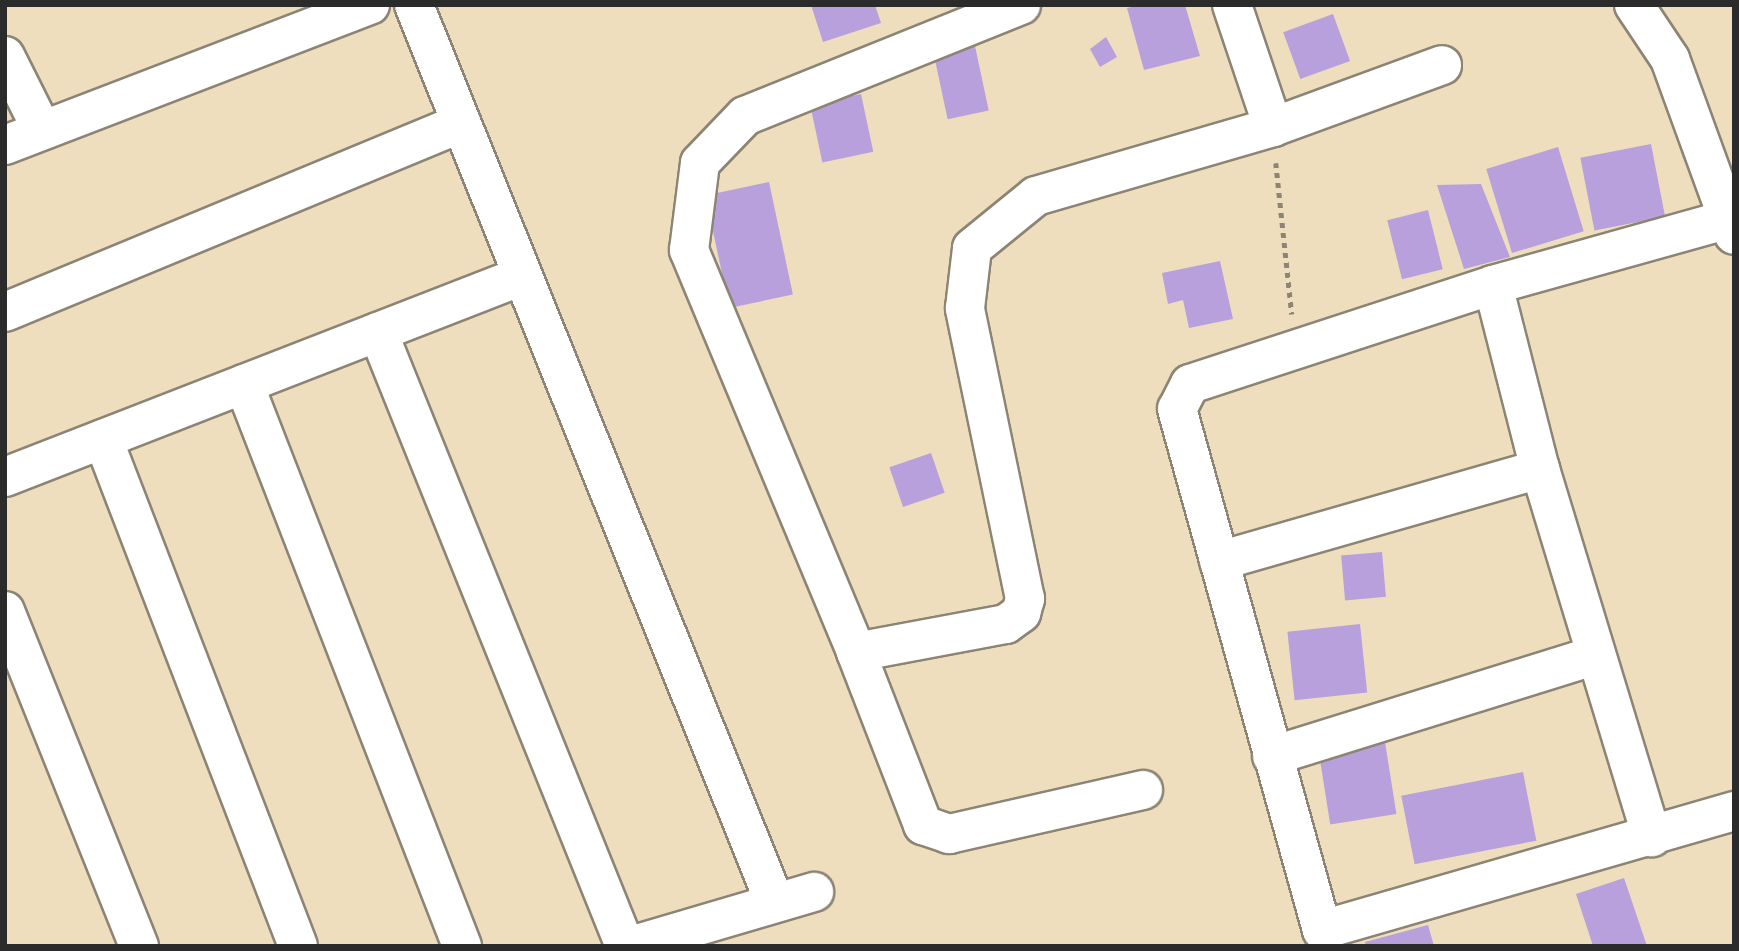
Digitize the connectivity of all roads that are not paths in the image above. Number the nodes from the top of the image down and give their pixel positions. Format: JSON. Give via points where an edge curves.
{"nodes":[{"id":1,"x":370,"y":5,"type":"edge"},
{"id":2,"x":414,"y":5,"type":"edge"},
{"id":3,"x":1021,"y":5,"type":"edge"},
{"id":4,"x":1232,"y":5,"type":"edge"},
{"id":5,"x":1634,"y":5,"type":"edge"},
{"id":6,"x":5,"y":56,"type":"edge"},
{"id":7,"x":1442,"y":65,"type":"dead end"},
{"id":8,"x":461,"y":123,"type":"junction"},
{"id":9,"x":1273,"y":127,"type":"junction"},
{"id":10,"x":42,"y":130,"type":"junction"},
{"id":11,"x":5,"y":145,"type":"edge"},
{"id":12,"x":1731,"y":227,"type":"edge"},
{"id":13,"x":522,"y":276,"type":"junction"},
{"id":14,"x":1493,"y":285,"type":"junction"},
{"id":15,"x":5,"y":312,"type":"edge"},
{"id":16,"x":378,"y":332,"type":"junction"},
{"id":17,"x":244,"y":384,"type":"junction"},
{"id":18,"x":103,"y":439,"type":"junction"},
{"id":19,"x":1541,"y":469,"type":"junction"},
{"id":20,"x":5,"y":477,"type":"edge"},
{"id":21,"x":1219,"y":561,"type":"junction"},
{"id":22,"x":5,"y":611,"type":"edge"},
{"id":23,"x":856,"y":652,"type":"junction"},
{"id":24,"x":1596,"y":654,"type":"junction"},
{"id":25,"x":1272,"y":757,"type":"junction"},
{"id":26,"x":1143,"y":790,"type":"dead end"},
{"id":27,"x":1734,"y":811,"type":"edge"},
{"id":28,"x":1652,"y":837,"type":"junction"},
{"id":29,"x":814,"y":892,"type":"dead end"},
{"id":30,"x":775,"y":903,"type":"junction"},
{"id":31,"x":1325,"y":938,"type":"edge"},
{"id":32,"x":139,"y":946,"type":"edge"},
{"id":33,"x":298,"y":946,"type":"edge"},
{"id":34,"x":462,"y":946,"type":"edge"},
{"id":35,"x":628,"y":946,"type":"edge"}],
"edges":[{"from":1,"to":10,"type":"street"},
{"from":2,"to":8,"type":"street"},
{"from":3,"to":23,"type":"street","via":[[745,116],[700,163],[689,250]]},
{"from":4,"to":9,"type":"street"},
{"from":5,"to":12,"type":"street","via":[[1670,59]]},
{"from":6,"to":10,"type":"street"},
{"from":7,"to":9,"type":"street"},
{"from":8,"to":13,"type":"street"},
{"from":8,"to":15,"type":"street"},
{"from":9,"to":23,"type":"street","via":[[1036,196],[972,248],[965,308],[1023,606],[1006,624]]},
{"from":10,"to":11,"type":"street"},
{"from":12,"to":14,"type":"street"},
{"from":13,"to":16,"type":"street"},
{"from":13,"to":30,"type":"street"},
{"from":14,"to":19,"type":"street"},
{"from":14,"to":21,"type":"street","via":[[1190,384],[1177,409]]},
{"from":16,"to":17,"type":"street"},
{"from":16,"to":35,"type":"street"},
{"from":17,"to":18,"type":"street"},
{"from":17,"to":34,"type":"street"},
{"from":18,"to":20,"type":"street"},
{"from":18,"to":33,"type":"street"},
{"from":19,"to":21,"type":"street"},
{"from":19,"to":24,"type":"street"},
{"from":21,"to":25,"type":"street"},
{"from":22,"to":32,"type":"street"},
{"from":23,"to":26,"type":"street","via":[[923,825],[949,834]]},
{"from":24,"to":25,"type":"street"},
{"from":24,"to":28,"type":"street"},
{"from":25,"to":31,"type":"street"},
{"from":27,"to":28,"type":"street"},
{"from":28,"to":31,"type":"street"},
{"from":29,"to":30,"type":"street"},
{"from":30,"to":35,"type":"street"}]}
